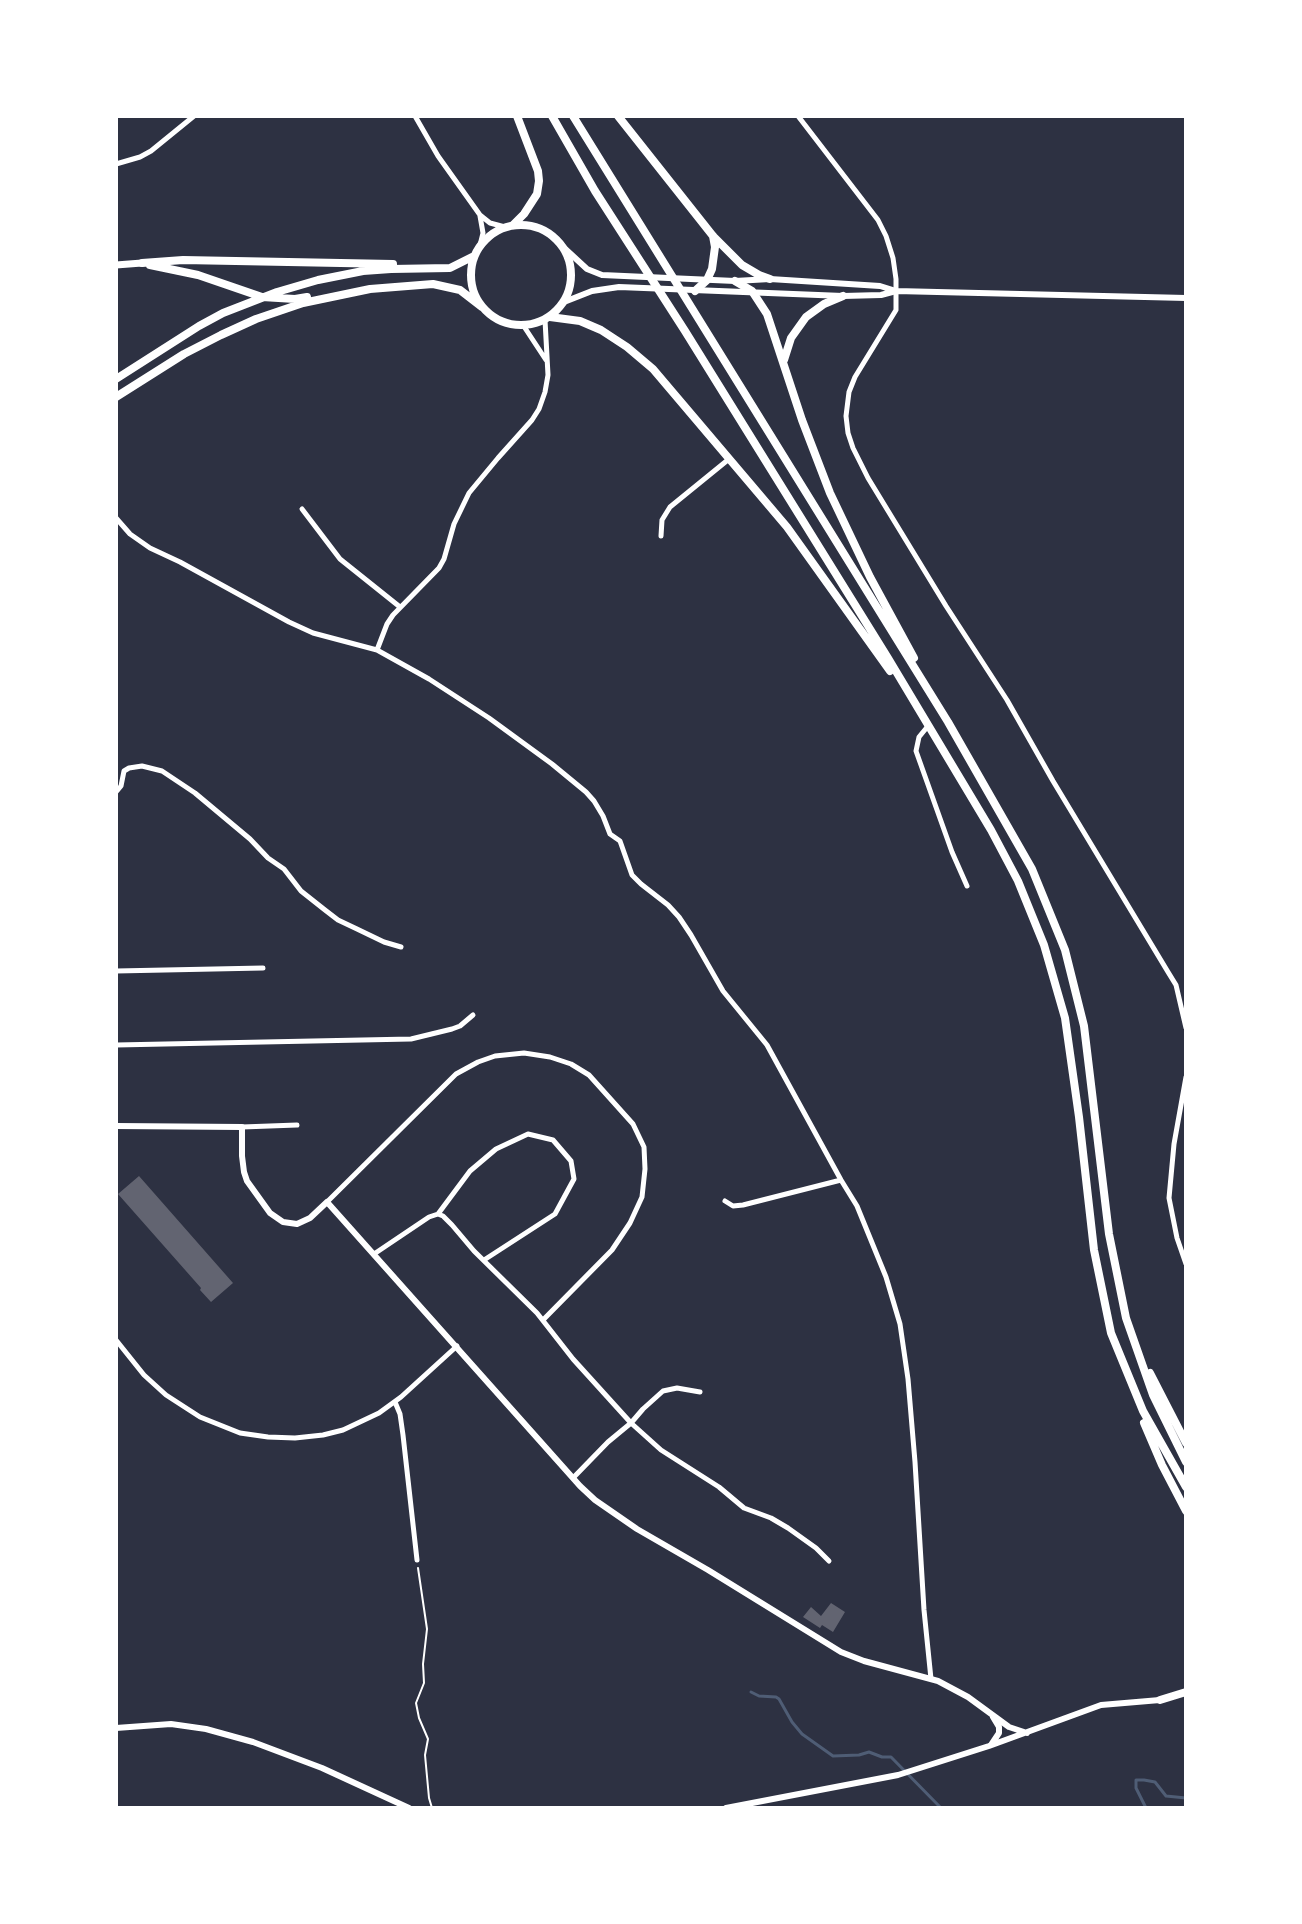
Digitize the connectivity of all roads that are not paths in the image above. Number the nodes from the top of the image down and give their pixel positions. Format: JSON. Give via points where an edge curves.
{"nodes":[{"id":1,"x":194,"y":116,"type":"edge"},
{"id":2,"x":415,"y":116,"type":"edge"},
{"id":3,"x":517,"y":116,"type":"edge"},
{"id":4,"x":552,"y":116,"type":"edge"},
{"id":5,"x":573,"y":116,"type":"edge"},
{"id":6,"x":618,"y":116,"type":"edge"},
{"id":7,"x":798,"y":116,"type":"edge"},
{"id":8,"x":116,"y":164,"type":"edge"},
{"id":9,"x":480,"y":215,"type":"junction"},
{"id":10,"x":509,"y":226,"type":"junction"},
{"id":11,"x":713,"y":236,"type":"junction"},
{"id":12,"x":480,"y":245,"type":"junction"},
{"id":13,"x":561,"y":245,"type":"junction"},
{"id":14,"x":474,"y":256,"type":"junction"},
{"id":15,"x":142,"y":263,"type":"junction"},
{"id":16,"x":116,"y":265,"type":"edge"},
{"id":17,"x":430,"y":267,"type":"junction"},
{"id":18,"x":770,"y":279,"type":"junction"},
{"id":19,"x":707,"y":280,"type":"junction"},
{"id":20,"x":735,"y":281,"type":"junction"},
{"id":21,"x":370,"y":289,"type":"junction"},
{"id":22,"x":693,"y":290,"type":"junction"},
{"id":23,"x":752,"y":291,"type":"junction"},
{"id":24,"x":896,"y":291,"type":"junction"},
{"id":25,"x":843,"y":296,"type":"junction"},
{"id":26,"x":262,"y":297,"type":"junction"},
{"id":27,"x":1186,"y":298,"type":"edge"},
{"id":28,"x":564,"y":302,"type":"junction"},
{"id":29,"x":482,"y":307,"type":"junction"},
{"id":30,"x":547,"y":318,"type":"junction"},
{"id":31,"x":523,"y":325,"type":"junction"},
{"id":32,"x":547,"y":360,"type":"junction"},
{"id":33,"x":784,"y":365,"type":"junction"},
{"id":34,"x":116,"y":379,"type":"edge"},
{"id":35,"x":116,"y":397,"type":"edge"},
{"id":36,"x":730,"y":458,"type":"junction"},
{"id":37,"x":302,"y":509,"type":"dead end"},
{"id":38,"x":116,"y":518,"type":"edge"},
{"id":39,"x":661,"y":536,"type":"dead end"},
{"id":40,"x":400,"y":607,"type":"junction"},
{"id":41,"x":377,"y":650,"type":"junction"},
{"id":42,"x":908,"y":691,"type":"junction"},
{"id":43,"x":948,"y":722,"type":"junction"},
{"id":44,"x":928,"y":726,"type":"junction"},
{"id":45,"x":116,"y":792,"type":"edge"},
{"id":46,"x":967,"y":886,"type":"dead end"},
{"id":47,"x":401,"y":947,"type":"dead end"},
{"id":48,"x":263,"y":968,"type":"dead end"},
{"id":49,"x":116,"y":971,"type":"edge"},
{"id":50,"x":473,"y":1015,"type":"dead end"},
{"id":51,"x":1186,"y":1028,"type":"edge"},
{"id":52,"x":116,"y":1045,"type":"edge"},
{"id":53,"x":1186,"y":1077,"type":"edge"},
{"id":54,"x":297,"y":1125,"type":"dead end"},
{"id":55,"x":116,"y":1126,"type":"edge"},
{"id":56,"x":242,"y":1127,"type":"junction"},
{"id":57,"x":841,"y":1180,"type":"junction"},
{"id":58,"x":725,"y":1201,"type":"dead end"},
{"id":59,"x":327,"y":1202,"type":"junction"},
{"id":60,"x":438,"y":1214,"type":"junction"},
{"id":61,"x":374,"y":1254,"type":"junction"},
{"id":62,"x":484,"y":1260,"type":"junction"},
{"id":63,"x":1186,"y":1264,"type":"edge"},
{"id":64,"x":543,"y":1320,"type":"junction"},
{"id":65,"x":1129,"y":1328,"type":"junction"},
{"id":66,"x":1111,"y":1333,"type":"junction"},
{"id":67,"x":116,"y":1340,"type":"edge"},
{"id":68,"x":457,"y":1346,"type":"junction"},
{"id":69,"x":700,"y":1392,"type":"dead end"},
{"id":70,"x":395,"y":1402,"type":"junction"},
{"id":71,"x":631,"y":1423,"type":"junction"},
{"id":72,"x":1186,"y":1443,"type":"edge"},
{"id":73,"x":1186,"y":1462,"type":"edge"},
{"id":74,"x":573,"y":1478,"type":"junction"},
{"id":75,"x":1186,"y":1487,"type":"edge"},
{"id":76,"x":1186,"y":1511,"type":"edge"},
{"id":77,"x":417,"y":1560,"type":"road end"},
{"id":78,"x":829,"y":1561,"type":"dead end"},
{"id":79,"x":931,"y":1679,"type":"junction"},
{"id":80,"x":1186,"y":1695,"type":"edge"},
{"id":81,"x":1160,"y":1700,"type":"joint"},
{"id":82,"x":991,"y":1714,"type":"junction"},
{"id":83,"x":116,"y":1728,"type":"edge"},
{"id":84,"x":1027,"y":1733,"type":"junction"},
{"id":85,"x":989,"y":1746,"type":"junction"},
{"id":86,"x":409,"y":1808,"type":"edge"},
{"id":87,"x":726,"y":1808,"type":"edge"}],
"edges":[{"from":1,"to":8,"type":"street","via":[[151,151]]},
{"from":2,"to":9,"type":"street"},
{"from":3,"to":10,"type":"main road","via":[[539,181],[524,214]]},
{"from":4,"to":42,"type":"main road"},
{"from":5,"to":43,"type":"main road"},
{"from":6,"to":11,"type":"main road"},
{"from":7,"to":24,"type":"street","via":[[878,220],[893,258]]},
{"from":9,"to":10,"type":"street"},
{"from":9,"to":12,"type":"street"},
{"from":10,"to":12,"type":"main road"},
{"from":10,"to":13,"type":"main road","via":[[543,230]]},
{"from":11,"to":18,"type":"main road","via":[[742,265]]},
{"from":11,"to":19,"type":"main road"},
{"from":12,"to":14,"type":"main road"},
{"from":13,"to":19,"type":"street","via":[[587,269],[602,275]]},
{"from":13,"to":28,"type":"main road","via":[[571,273]]},
{"from":14,"to":17,"type":"main road","via":[[450,268]]},
{"from":14,"to":29,"type":"main road","via":[[472,287]]},
{"from":15,"to":16,"type":"main road"},
{"from":15,"to":17,"type":"main road"},
{"from":15,"to":26,"type":"main road"},
{"from":17,"to":26,"type":"main road","via":[[339,275]]},
{"from":18,"to":20,"type":"street"},
{"from":18,"to":24,"type":"street"},
{"from":19,"to":20,"type":"street"},
{"from":19,"to":22,"type":"main road"},
{"from":20,"to":23,"type":"main road"},
{"from":21,"to":26,"type":"main road","via":[[295,299]]},
{"from":21,"to":29,"type":"main road","via":[[446,286]]},
{"from":21,"to":35,"type":"main road","via":[[303,303],[236,327]]},
{"from":22,"to":23,"type":"street"},
{"from":22,"to":28,"type":"street","via":[[619,287]]},
{"from":23,"to":25,"type":"street"},
{"from":23,"to":33,"type":"main road","via":[[767,314]]},
{"from":24,"to":25,"type":"street"},
{"from":24,"to":27,"type":"street"},
{"from":24,"to":51,"type":"street","via":[[896,310],[849,392],[846,416],[853,448],[1176,985]]},
{"from":25,"to":33,"type":"main road","via":[[813,310],[801,323],[787,346]]},
{"from":26,"to":34,"type":"main road","via":[[199,326]]},
{"from":28,"to":30,"type":"main road"},
{"from":29,"to":31,"type":"main road","via":[[504,322]]},
{"from":30,"to":31,"type":"main road"},
{"from":30,"to":32,"type":"street"},
{"from":30,"to":36,"type":"main road","via":[[591,325],[634,352]]},
{"from":31,"to":32,"type":"street"},
{"from":32,"to":40,"type":"street","via":[[539,409],[469,493],[439,568]]},
{"from":33,"to":43,"type":"main road","via":[[839,511]]},
{"from":36,"to":39,"type":"street","via":[[670,507]]},
{"from":36,"to":42,"type":"main road"},
{"from":37,"to":40,"type":"street","via":[[340,559]]},
{"from":38,"to":41,"type":"street","via":[[150,548],[289,622]]},
{"from":40,"to":41,"type":"street"},
{"from":41,"to":57,"type":"street","via":[[489,718],[586,792],[610,834],[620,841],[632,875],[679,917],[723,991],[767,1045]]},
{"from":42,"to":44,"type":"main road"},
{"from":43,"to":65,"type":"main road","via":[[1032,869],[1065,950],[1084,1026],[1109,1234]]},
{"from":44,"to":46,"type":"street","via":[[916,751]]},
{"from":44,"to":66,"type":"main road","via":[[1018,881],[1057,984],[1074,1077],[1094,1250]]},
{"from":45,"to":47,"type":"street","via":[[129,768],[142,766],[171,777],[250,839],[312,901],[338,920]]},
{"from":48,"to":49,"type":"street"},
{"from":50,"to":52,"type":"street","via":[[460,1026],[411,1039]]},
{"from":53,"to":63,"type":"street","via":[[1169,1198]]},
{"from":54,"to":56,"type":"street"},
{"from":55,"to":56,"type":"street"},
{"from":56,"to":59,"type":"street","via":[[244,1172],[270,1213],[297,1224]]},
{"from":57,"to":58,"type":"street","via":[[743,1205]]},
{"from":57,"to":79,"type":"street","via":[[857,1206],[900,1324]]},
{"from":59,"to":61,"type":"street"},
{"from":59,"to":64,"type":"street","via":[[456,1074],[495,1056],[524,1053],[571,1064],[589,1075],[633,1124],[644,1147],[642,1197],[612,1250]]},
{"from":60,"to":61,"type":"street"},
{"from":60,"to":62,"type":"street"},
{"from":60,"to":62,"type":"street","via":[[470,1171],[496,1149],[528,1134],[553,1140],[571,1161],[574,1179],[555,1214]]},
{"from":61,"to":68,"type":"street"},
{"from":62,"to":64,"type":"street"},
{"from":64,"to":71,"type":"street"},
{"from":65,"to":72,"type":"main road"},
{"from":65,"to":73,"type":"main road","via":[[1153,1395]]},
{"from":66,"to":75,"type":"main road","via":[[1143,1411]]},
{"from":66,"to":76,"type":"main road","via":[[1137,1408]]},
{"from":67,"to":70,"type":"street","via":[[166,1395],[200,1417],[240,1433],[323,1435]]},
{"from":68,"to":70,"type":"street"},
{"from":68,"to":74,"type":"street"},
{"from":69,"to":71,"type":"street","via":[[663,1391]]},
{"from":70,"to":77,"type":"street"},
{"from":71,"to":74,"type":"street"},
{"from":71,"to":78,"type":"street","via":[[744,1508],[788,1528]]},
{"from":74,"to":79,"type":"street","via":[[617,1516],[841,1652]]},
{"from":79,"to":82,"type":"street"},
{"from":80,"to":81,"type":"main road"},
{"from":81,"to":84,"type":"street","via":[[1101,1705]]},
{"from":82,"to":84,"type":"street"},
{"from":82,"to":85,"type":"street","via":[[999,1733]]},
{"from":83,"to":86,"type":"street","via":[[171,1724],[206,1729],[322,1768]]},
{"from":84,"to":85,"type":"street"},
{"from":85,"to":87,"type":"street","via":[[911,1772]]}]}
